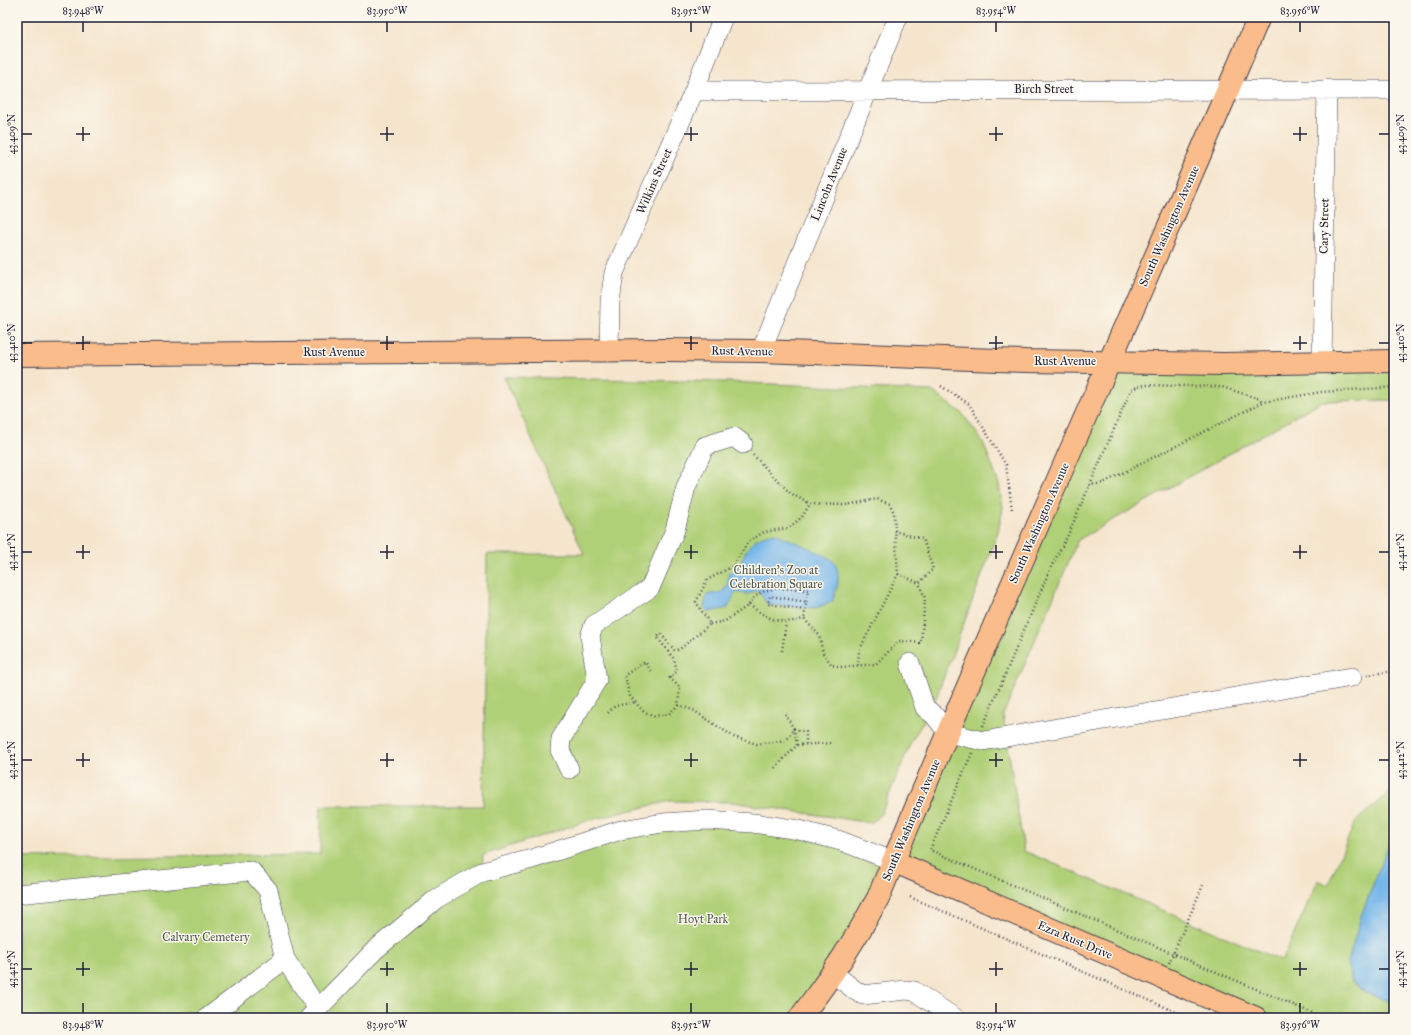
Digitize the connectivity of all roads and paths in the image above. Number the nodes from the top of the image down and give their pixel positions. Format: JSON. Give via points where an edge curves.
{"nodes":[{"id":1,"x":723,"y":17,"type":"edge"},
{"id":2,"x":898,"y":17,"type":"edge"},
{"id":3,"x":1259,"y":17,"type":"edge"},
{"id":4,"x":1228,"y":89,"type":"junction"},
{"id":5,"x":867,"y":90,"type":"junction"},
{"id":6,"x":1327,"y":90,"type":"junction"},
{"id":7,"x":1394,"y":90,"type":"edge"},
{"id":8,"x":694,"y":91,"type":"junction"},
{"id":9,"x":609,"y":350,"type":"junction"},
{"id":10,"x":761,"y":351,"type":"junction"},
{"id":11,"x":17,"y":355,"type":"edge"},
{"id":12,"x":1110,"y":361,"type":"junction"},
{"id":13,"x":1394,"y":362,"type":"edge"},
{"id":14,"x":1322,"y":363,"type":"junction"},
{"id":15,"x":941,"y":386,"type":"dead end"},
{"id":16,"x":1394,"y":387,"type":"edge"},
{"id":17,"x":1263,"y":402,"type":"junction"},
{"id":18,"x":743,"y":444,"type":"joint"},
{"id":19,"x":1089,"y":485,"type":"junction"},
{"id":20,"x":810,"y":504,"type":"junction"},
{"id":21,"x":1012,"y":510,"type":"dead end"},
{"id":22,"x":894,"y":531,"type":"junction"},
{"id":23,"x":898,"y":574,"type":"junction"},
{"id":24,"x":919,"y":584,"type":"junction"},
{"id":25,"x":806,"y":602,"type":"junction"},
{"id":26,"x":749,"y":605,"type":"junction"},
{"id":27,"x":805,"y":610,"type":"junction"},
{"id":28,"x":804,"y":619,"type":"junction"},
{"id":29,"x":786,"y":623,"type":"junction"},
{"id":30,"x":710,"y":624,"type":"junction"},
{"id":31,"x":782,"y":651,"type":"dead end"},
{"id":32,"x":910,"y":663,"type":"dead end"},
{"id":33,"x":858,"y":665,"type":"junction"},
{"id":34,"x":651,"y":671,"type":"dead end"},
{"id":35,"x":1394,"y":671,"type":"edge"},
{"id":36,"x":1352,"y":677,"type":"joint"},
{"id":37,"x":635,"y":702,"type":"junction"},
{"id":38,"x":678,"y":705,"type":"junction"},
{"id":39,"x":608,"y":713,"type":"dead end"},
{"id":40,"x":785,"y":714,"type":"dead end"},
{"id":41,"x":794,"y":729,"type":"junction"},
{"id":42,"x":948,"y":733,"type":"junction"},
{"id":43,"x":977,"y":740,"type":"junction"},
{"id":44,"x":832,"y":743,"type":"dead end"},
{"id":45,"x":806,"y":744,"type":"junction"},
{"id":46,"x":796,"y":745,"type":"junction"},
{"id":47,"x":775,"y":768,"type":"dead end"},
{"id":48,"x":569,"y":769,"type":"dead end"},
{"id":49,"x":893,"y":861,"type":"junction"},
{"id":50,"x":1204,"y":883,"type":"dead end"},
{"id":51,"x":17,"y":894,"type":"edge"},
{"id":52,"x":910,"y":897,"type":"dead end"},
{"id":53,"x":1173,"y":954,"type":"junction"},
{"id":54,"x":286,"y":959,"type":"junction"},
{"id":55,"x":833,"y":973,"type":"junction"},
{"id":56,"x":1163,"y":978,"type":"junction"},
{"id":57,"x":314,"y":1013,"type":"edge"},
{"id":58,"x":207,"y":1018,"type":"edge"},
{"id":59,"x":800,"y":1018,"type":"edge"},
{"id":60,"x":955,"y":1018,"type":"edge"},
{"id":61,"x":1190,"y":1018,"type":"edge"},
{"id":62,"x":1256,"y":1018,"type":"edge"},
{"id":63,"x":1324,"y":1018,"type":"edge"}],
"edges":[{"from":1,"to":8,"type":"street","name":"Wilkins Street"},
{"from":2,"to":5,"type":"street","name":"Lincoln Avenue"},
{"from":3,"to":4,"type":"main road","name":"South Washington Avenue"},
{"from":4,"to":5,"type":"street","name":"Birch Street"},
{"from":4,"to":6,"type":"street","name":"Birch Street"},
{"from":4,"to":12,"type":"main road","name":"South Washington Avenue"},
{"from":5,"to":8,"type":"street","name":"Birch Street"},
{"from":5,"to":10,"type":"street","name":"Lincoln Avenue"},
{"from":6,"to":7,"type":"street","name":"Birch Street"},
{"from":6,"to":14,"type":"street","name":"Cary Street"},
{"from":8,"to":9,"type":"street","name":"Wilkins Street","via":[[614,273],[610,302]]},
{"from":9,"to":10,"type":"main road","name":"Rust Avenue"},
{"from":9,"to":11,"type":"main road","name":"Rust Avenue"},
{"from":10,"to":12,"type":"main road","name":"Rust Avenue","via":[[934,358]]},
{"from":12,"to":14,"type":"main road","name":"Rust Avenue"},
{"from":12,"to":42,"type":"main road","name":"South Washington Avenue","via":[[1049,496]]},
{"from":13,"to":14,"type":"main road","name":"Rust Avenue"},
{"from":15,"to":21,"type":"path","via":[[969,404],[1006,465]]},
{"from":16,"to":17,"type":"path","via":[[1321,392]]},
{"from":17,"to":19,"type":"path","via":[[1103,483]]},
{"from":17,"to":19,"type":"path","via":[[1222,387],[1139,386],[1128,394]]},
{"from":18,"to":20,"type":"path","via":[[790,493]]},
{"from":18,"to":48,"type":"street","via":[[734,437],[705,446],[686,487],[675,530],[650,588],[594,625],[590,636],[597,680],[561,739],[560,750]]},
{"from":19,"to":43,"type":"path"},
{"from":20,"to":22,"type":"path","via":[[846,505],[878,499],[890,504],[894,512]]},
{"from":20,"to":30,"type":"path","via":[[802,517],[789,528],[764,532],[748,542],[733,566],[707,580],[696,602]]},
{"from":22,"to":23,"type":"path"},
{"from":22,"to":24,"type":"path","via":[[923,539],[933,569]]},
{"from":23,"to":24,"type":"path"},
{"from":23,"to":33,"type":"path","via":[[859,651]]},
{"from":24,"to":33,"type":"path","via":[[925,598],[921,643],[899,641],[876,664]]},
{"from":25,"to":26,"type":"path","via":[[808,590],[768,589],[752,598]]},
{"from":25,"to":27,"type":"path"},
{"from":25,"to":27,"type":"path","via":[[770,596],[768,604]]},
{"from":26,"to":29,"type":"path","via":[[770,618]]},
{"from":26,"to":30,"type":"path","via":[[725,621]]},
{"from":27,"to":28,"type":"path"},
{"from":28,"to":29,"type":"path"},
{"from":28,"to":33,"type":"path","via":[[819,635],[823,653],[832,665]]},
{"from":29,"to":31,"type":"path"},
{"from":30,"to":38,"type":"path","via":[[675,651],[661,634],[657,637],[674,660],[677,671],[670,678],[680,688]]},
{"from":32,"to":42,"type":"street","via":[[925,708]]},
{"from":34,"to":37,"type":"path","via":[[645,662],[625,675],[630,695]]},
{"from":35,"to":36,"type":"path"},
{"from":36,"to":43,"type":"street","via":[[1007,737]]},
{"from":37,"to":38,"type":"path","via":[[643,711],[654,716],[669,714]]},
{"from":37,"to":39,"type":"path","via":[[615,706]]},
{"from":38,"to":41,"type":"path","via":[[693,710],[734,737],[757,744],[786,740]]},
{"from":40,"to":41,"type":"path"},
{"from":41,"to":45,"type":"path","via":[[806,732]]},
{"from":41,"to":46,"type":"path"},
{"from":42,"to":43,"type":"street"},
{"from":42,"to":49,"type":"main road","name":"South Washington Avenue"},
{"from":43,"to":53,"type":"path","via":[[930,850]]},
{"from":44,"to":45,"type":"path"},
{"from":45,"to":46,"type":"path"},
{"from":46,"to":47,"type":"path"},
{"from":49,"to":55,"type":"main road","name":"South Washington Avenue","via":[[878,898],[857,937]]},
{"from":49,"to":56,"type":"main road","name":"Ezra Rust Drive"},
{"from":49,"to":57,"type":"street","via":[[841,841],[799,830],[753,823],[707,820],[663,823],[621,830],[532,859],[482,872],[436,899],[375,950]]},
{"from":50,"to":53,"type":"path"},
{"from":51,"to":54,"type":"street","via":[[251,871],[268,890]]},
{"from":52,"to":61,"type":"path"},
{"from":53,"to":56,"type":"path"},
{"from":53,"to":63,"type":"path"},
{"from":54,"to":57,"type":"street"},
{"from":54,"to":58,"type":"street"},
{"from":55,"to":59,"type":"main road","name":"South Washington Avenue"},
{"from":55,"to":60,"type":"street","via":[[863,995],[914,991]]},
{"from":56,"to":62,"type":"main road","name":"Ezra Rust Drive"}]}
